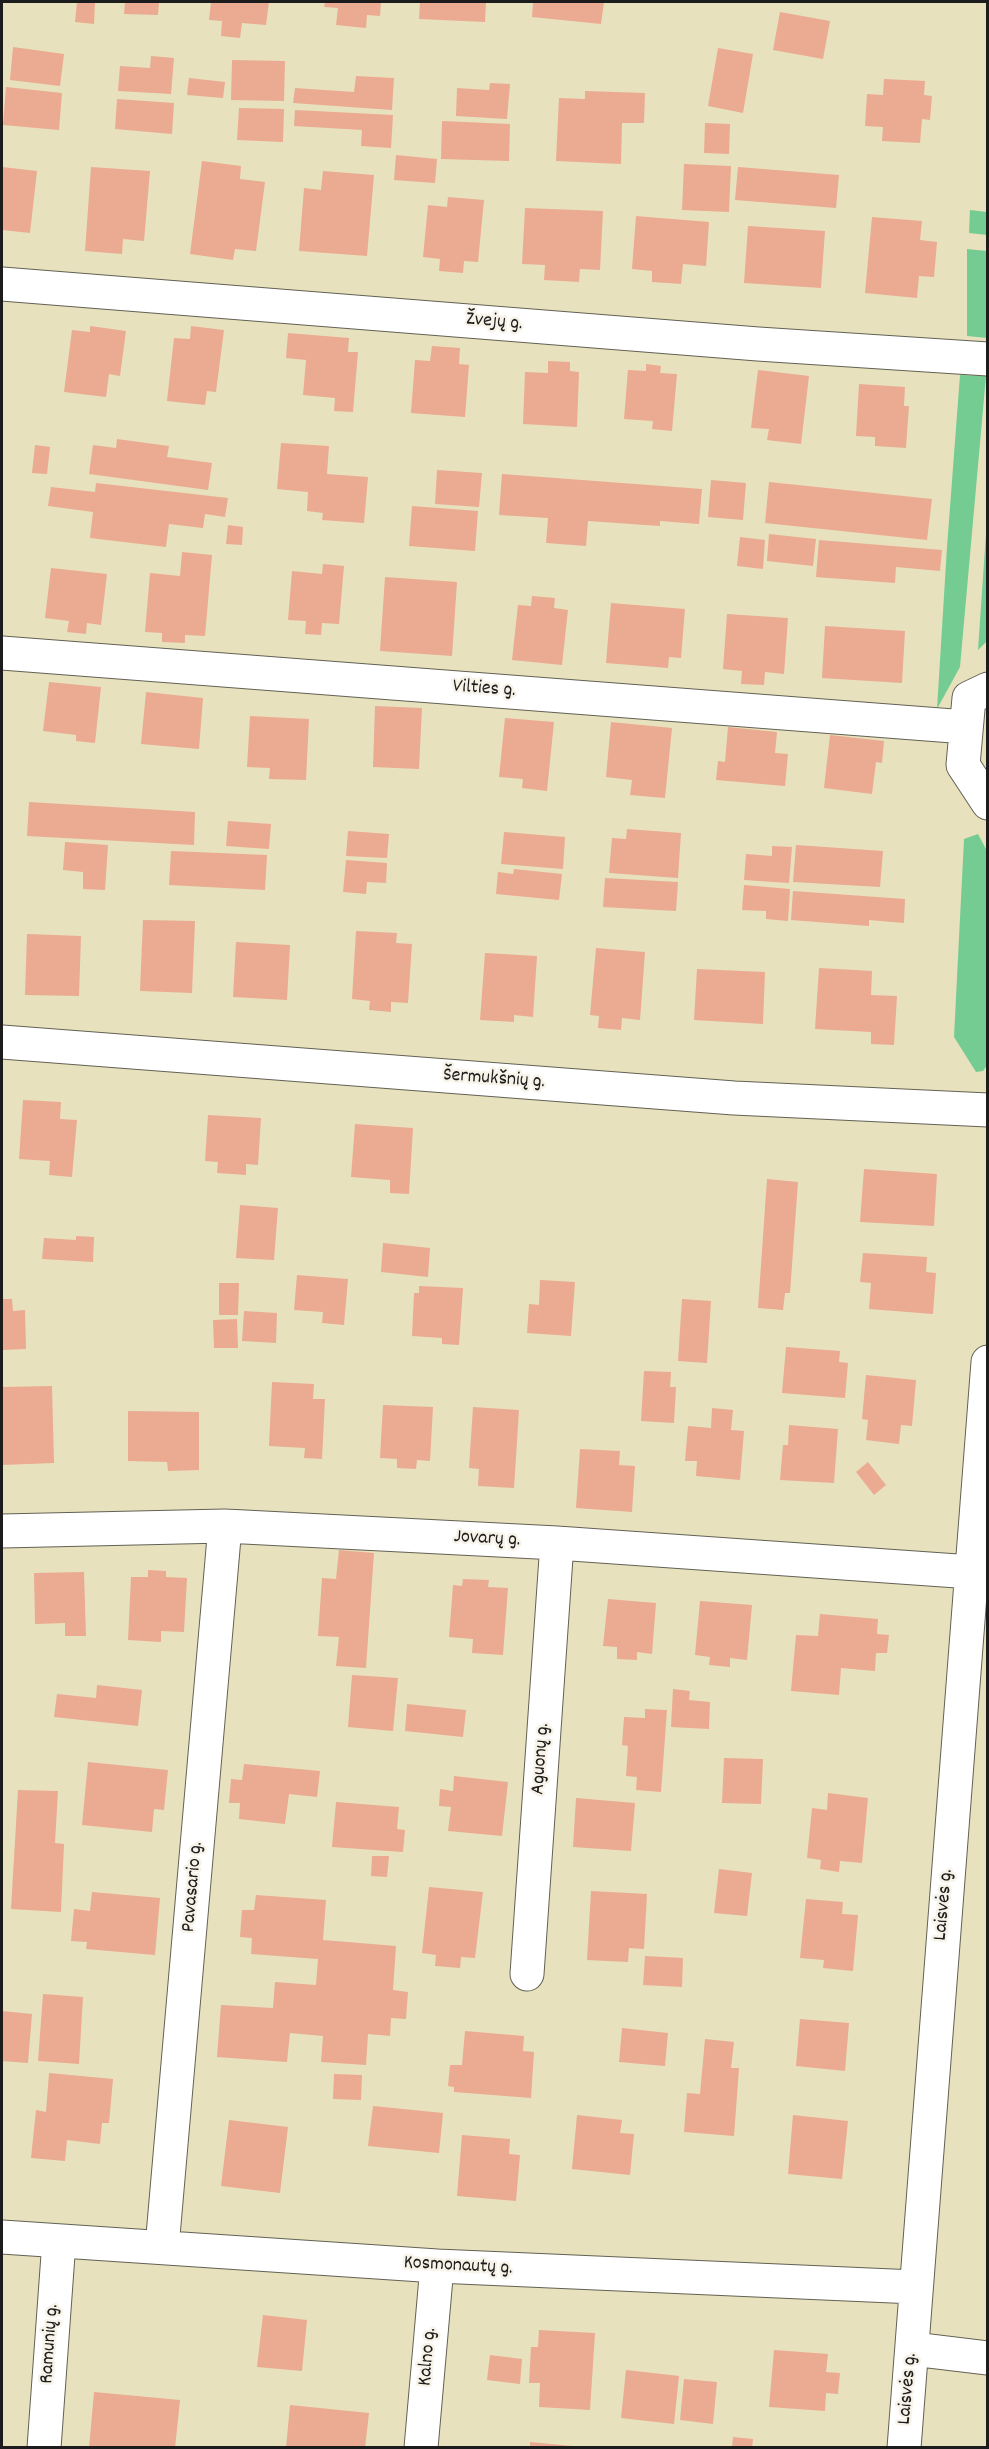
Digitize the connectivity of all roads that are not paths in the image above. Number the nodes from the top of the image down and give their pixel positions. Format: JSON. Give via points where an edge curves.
{"nodes":[{"id":1,"x":2,"y":284,"type":"edge"},
{"id":2,"x":987,"y":359,"type":"edge"},
{"id":3,"x":2,"y":653,"type":"edge"},
{"id":4,"x":987,"y":689,"type":"edge"},
{"id":5,"x":966,"y":727,"type":"junction"},
{"id":6,"x":987,"y":803,"type":"edge"},
{"id":7,"x":2,"y":1042,"type":"edge"},
{"id":8,"x":987,"y":1110,"type":"edge"},
{"id":9,"x":987,"y":1362,"type":"edge"},
{"id":10,"x":225,"y":1527,"type":"junction"},
{"id":11,"x":2,"y":1532,"type":"edge"},
{"id":12,"x":557,"y":1543,"type":"junction"},
{"id":13,"x":972,"y":1572,"type":"junction"},
{"id":14,"x":527,"y":1974,"type":"dead end"},
{"id":15,"x":2,"y":2237,"type":"edge"},
{"id":16,"x":59,"y":2241,"type":"junction"},
{"id":17,"x":162,"y":2247,"type":"junction"},
{"id":18,"x":437,"y":2266,"type":"junction"},
{"id":19,"x":915,"y":2287,"type":"junction"},
{"id":20,"x":913,"y":2349,"type":"junction"},
{"id":21,"x":987,"y":2358,"type":"edge"},
{"id":22,"x":44,"y":2448,"type":"edge"},
{"id":23,"x":422,"y":2448,"type":"edge"},
{"id":24,"x":904,"y":2448,"type":"edge"}],
"edges":[{"from":1,"to":2,"type":"street","name":"Žvejų g."},
{"from":3,"to":5,"type":"street","name":"Vilties g."},
{"from":4,"to":5,"type":"street","via":[[969,698]]},
{"from":5,"to":6,"type":"street","via":[[963,765]]},
{"from":7,"to":8,"type":"street","name":"Šermukšnių g.","via":[[734,1098]]},
{"from":9,"to":13,"type":"street","name":"Laisvės g."},
{"from":10,"to":11,"type":"street","name":"Jovarų g."},
{"from":10,"to":12,"type":"street","name":"Jovarų g."},
{"from":10,"to":17,"type":"street","name":"Pavasario g."},
{"from":12,"to":13,"type":"street","name":"Jovarų g."},
{"from":12,"to":14,"type":"street","name":"Aguonų g."},
{"from":13,"to":19,"type":"street","name":"Laisvės g."},
{"from":15,"to":16,"type":"street","name":"Kosmonautų g."},
{"from":16,"to":17,"type":"street","name":"Kosmonautų g."},
{"from":16,"to":22,"type":"street","name":"Ramunių g."},
{"from":17,"to":18,"type":"street","name":"Kosmonautų g."},
{"from":18,"to":19,"type":"street","name":"Kosmonautų g."},
{"from":18,"to":23,"type":"street","name":"Kalno g."},
{"from":19,"to":20,"type":"street","name":"Laisvės g."},
{"from":20,"to":21,"type":"street"},
{"from":20,"to":24,"type":"street","name":"Laisvės g."}]}
